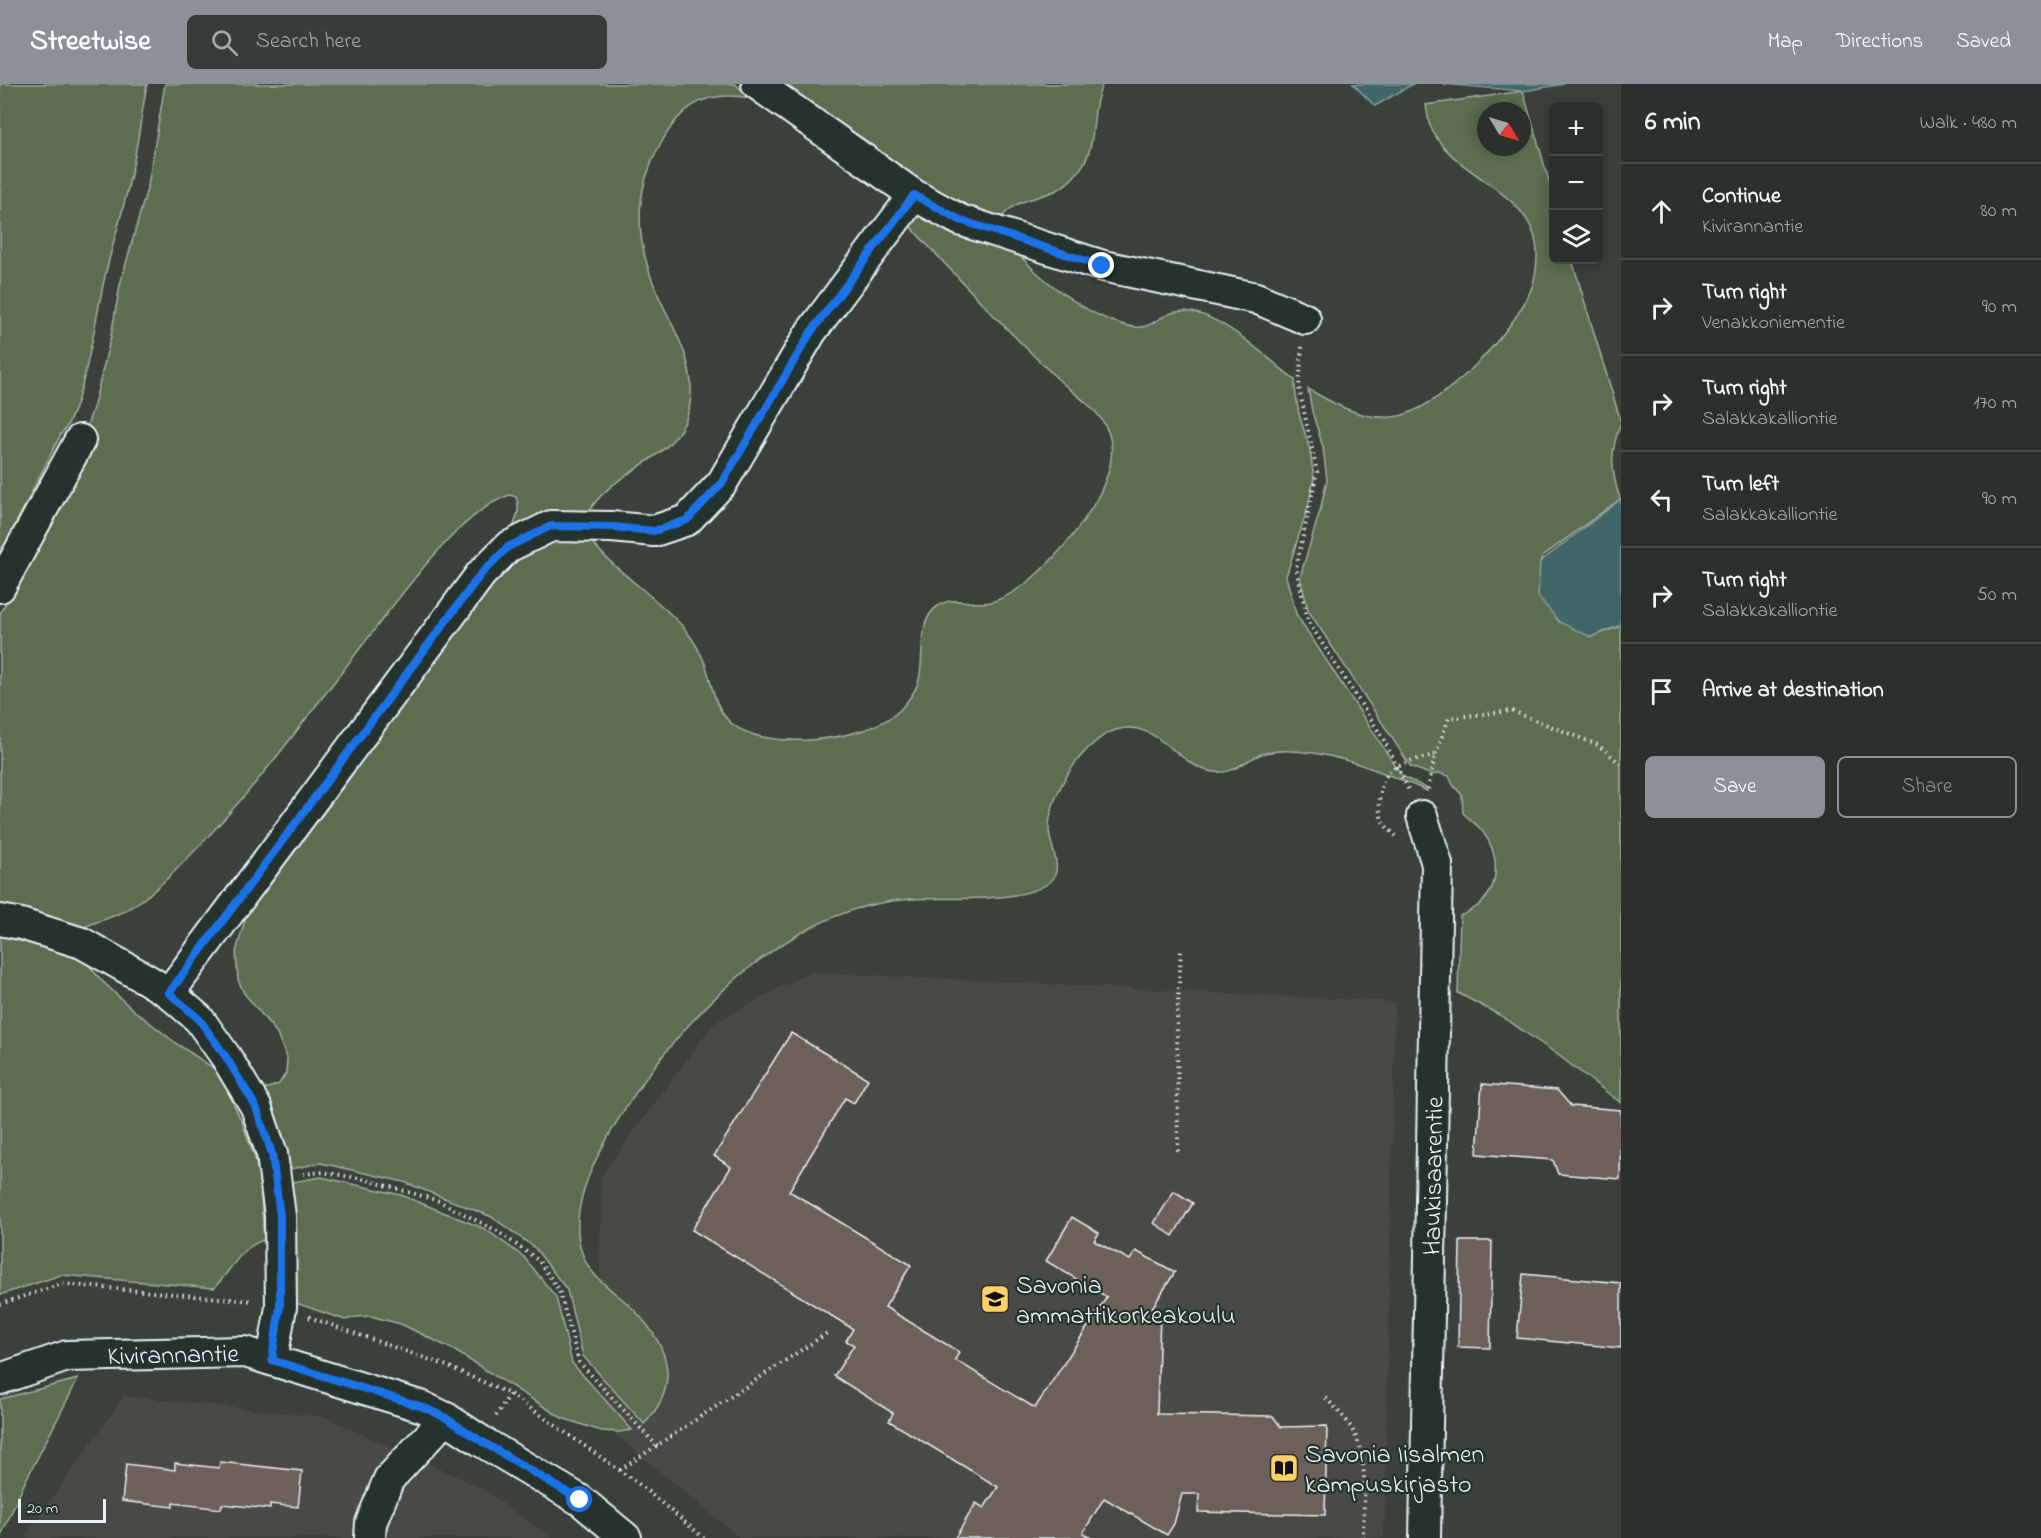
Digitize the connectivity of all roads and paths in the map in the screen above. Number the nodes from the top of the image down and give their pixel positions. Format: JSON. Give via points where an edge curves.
{"nodes":[{"id":1,"x":757,"y":84,"type":"edge"},
{"id":2,"x":914,"y":195,"type":"junction"},
{"id":3,"x":1305,"y":319,"type":"joint"},
{"id":4,"x":80,"y":440,"type":"dead end"},
{"id":5,"x":0,"y":587,"type":"edge"},
{"id":6,"x":1621,"y":764,"type":"edge"},
{"id":7,"x":1422,"y":816,"type":"junction"},
{"id":8,"x":0,"y":920,"type":"edge"},
{"id":9,"x":1181,"y":950,"type":"dead end"},
{"id":10,"x":169,"y":993,"type":"junction"},
{"id":11,"x":1178,"y":1151,"type":"dead end"},
{"id":12,"x":301,"y":1174,"type":"dead end"},
{"id":13,"x":827,"y":1333,"type":"dead end"},
{"id":14,"x":272,"y":1360,"type":"junction"},
{"id":15,"x":0,"y":1379,"type":"edge"},
{"id":16,"x":1326,"y":1398,"type":"dead end"},
{"id":17,"x":446,"y":1418,"type":"junction"},
{"id":18,"x":657,"y":1446,"type":"junction"},
{"id":19,"x":620,"y":1470,"type":"dead end"},
{"id":20,"x":370,"y":1538,"type":"edge"},
{"id":21,"x":626,"y":1538,"type":"edge"},
{"id":22,"x":1363,"y":1538,"type":"edge"},
{"id":23,"x":1425,"y":1538,"type":"edge"}],
"edges":[{"from":1,"to":2,"type":"street"},
{"from":2,"to":3,"type":"street","via":[[960,220],[1092,262],[1256,298]]},
{"from":2,"to":10,"type":"street","via":[[811,332],[722,483],[687,520],[654,531],[551,526],[508,547],[481,574]]},
{"from":3,"to":7,"type":"path","via":[[1299,388],[1317,472],[1296,568],[1308,621],[1384,740]]},
{"from":4,"to":5,"type":"street"},
{"from":6,"to":7,"type":"path","via":[[1598,745],[1512,711],[1449,718]]},
{"from":7,"to":23,"type":"street","name":"Haukisaarentie","via":[[1437,864]]},
{"from":8,"to":10,"type":"street","via":[[82,943]]},
{"from":9,"to":11,"type":"path"},
{"from":10,"to":14,"type":"street","via":[[199,1019],[226,1057],[256,1107],[272,1154],[280,1216],[280,1306]]},
{"from":12,"to":18,"type":"path","via":[[323,1172],[364,1179],[439,1202],[497,1231],[538,1260],[559,1290],[579,1362]]},
{"from":13,"to":18,"type":"path"},
{"from":14,"to":15,"type":"street","name":"Kivirannantie","via":[[245,1352],[67,1356]]},
{"from":14,"to":17,"type":"street","name":"Kivirannantie","via":[[423,1407]]},
{"from":16,"to":22,"type":"path","via":[[1356,1437],[1363,1463]]},
{"from":17,"to":20,"type":"street","via":[[389,1479],[371,1523]]},
{"from":17,"to":21,"type":"street","name":"Kivirannantie","via":[[580,1500]]},
{"from":18,"to":19,"type":"path"}]}
